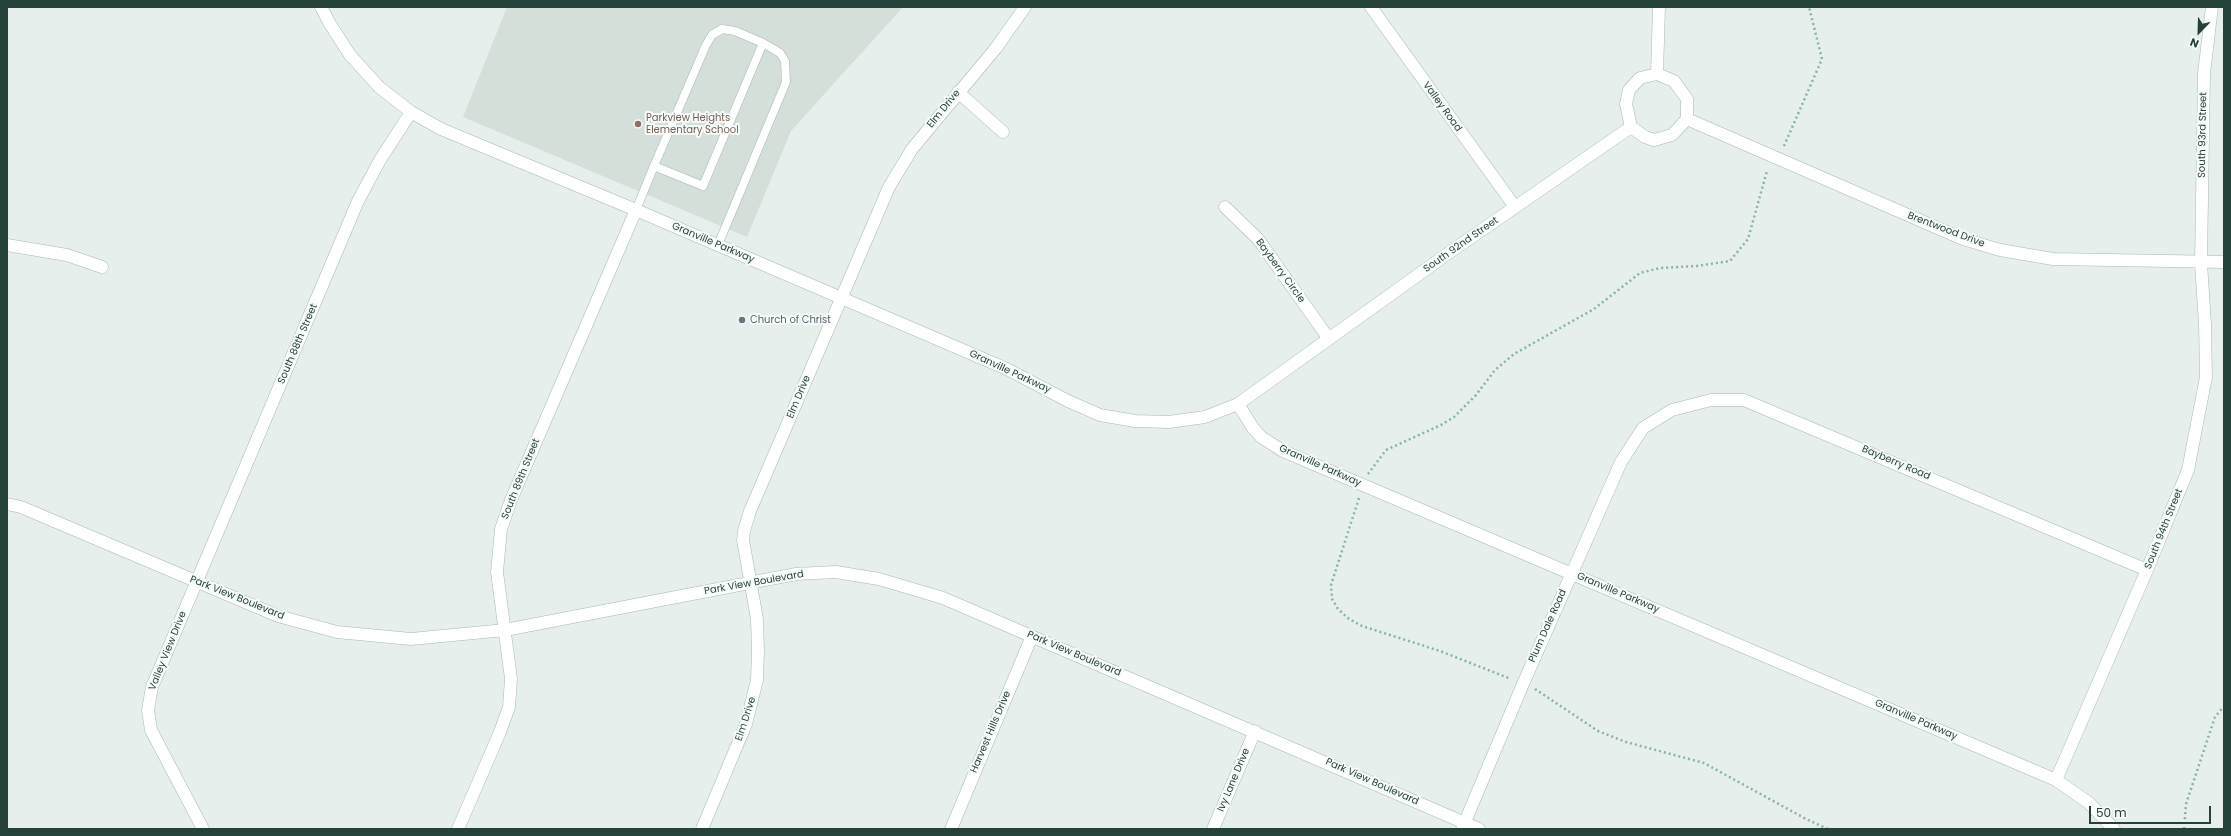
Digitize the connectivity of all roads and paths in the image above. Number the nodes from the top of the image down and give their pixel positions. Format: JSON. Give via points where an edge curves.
{"nodes":[{"id":1,"x":321,"y":7,"type":"edge"},
{"id":2,"x":1025,"y":7,"type":"edge"},
{"id":3,"x":1371,"y":7,"type":"edge"},
{"id":4,"x":1659,"y":7,"type":"edge"},
{"id":5,"x":1809,"y":7,"type":"edge"},
{"id":6,"x":2212,"y":7,"type":"edge"},
{"id":7,"x":763,"y":43,"type":"junction"},
{"id":8,"x":1657,"y":74,"type":"junction"},
{"id":9,"x":958,"y":92,"type":"junction"},
{"id":10,"x":411,"y":112,"type":"junction"},
{"id":11,"x":1687,"y":119,"type":"junction"},
{"id":12,"x":1631,"y":127,"type":"junction"},
{"id":13,"x":1003,"y":132,"type":"dead end"},
{"id":14,"x":1784,"y":146,"type":"dead end"},
{"id":15,"x":654,"y":166,"type":"junction"},
{"id":16,"x":1766,"y":171,"type":"dead end"},
{"id":17,"x":1225,"y":207,"type":"dead end"},
{"id":18,"x":1515,"y":207,"type":"junction"},
{"id":19,"x":636,"y":210,"type":"junction"},
{"id":20,"x":7,"y":245,"type":"edge"},
{"id":21,"x":718,"y":245,"type":"junction"},
{"id":22,"x":2224,"y":262,"type":"edge"},
{"id":23,"x":2201,"y":263,"type":"junction"},
{"id":24,"x":102,"y":267,"type":"dead end"},
{"id":25,"x":841,"y":299,"type":"junction"},
{"id":26,"x":1329,"y":339,"type":"junction"},
{"id":27,"x":1238,"y":404,"type":"junction"},
{"id":28,"x":1643,"y":428,"type":"joint"},
{"id":29,"x":1367,"y":476,"type":"dead end"},
{"id":30,"x":1360,"y":494,"type":"dead end"},
{"id":31,"x":7,"y":504,"type":"edge"},
{"id":32,"x":2147,"y":570,"type":"junction"},
{"id":33,"x":1571,"y":573,"type":"junction"},
{"id":34,"x":196,"y":582,"type":"junction"},
{"id":35,"x":750,"y":582,"type":"junction"},
{"id":36,"x":506,"y":630,"type":"junction"},
{"id":37,"x":1032,"y":636,"type":"junction"},
{"id":38,"x":1514,"y":680,"type":"dead end"},
{"id":39,"x":1530,"y":687,"type":"dead end"},
{"id":40,"x":2224,"y":706,"type":"edge"},
{"id":41,"x":1255,"y":731,"type":"junction"},
{"id":42,"x":2056,"y":780,"type":"junction"},
{"id":43,"x":1464,"y":826,"type":"edge"},
{"id":44,"x":203,"y":829,"type":"edge"},
{"id":45,"x":458,"y":829,"type":"edge"},
{"id":46,"x":702,"y":829,"type":"edge"},
{"id":47,"x":951,"y":829,"type":"edge"},
{"id":48,"x":1213,"y":829,"type":"edge"},
{"id":49,"x":1479,"y":829,"type":"edge"},
{"id":50,"x":1828,"y":829,"type":"edge"},
{"id":51,"x":2114,"y":829,"type":"edge"},
{"id":52,"x":2184,"y":829,"type":"edge"}],
"edges":[{"from":1,"to":10,"type":"street","name":"Granville Parkway","via":[[350,55],[379,86]]},
{"from":2,"to":9,"type":"street","name":"Elm Drive","via":[[1007,34]]},
{"from":3,"to":18,"type":"street","name":"Valley Road"},
{"from":4,"to":8,"type":"street"},
{"from":5,"to":14,"type":"path","via":[[1822,59]]},
{"from":6,"to":23,"type":"street","name":"South 93rd Street","via":[[2204,73]]},
{"from":7,"to":15,"type":"lane","via":[[728,29],[717,32],[708,39]]},
{"from":7,"to":15,"type":"lane","via":[[703,186]]},
{"from":7,"to":21,"type":"lane","via":[[780,54],[785,61],[786,82]]},
{"from":8,"to":11,"type":"street","via":[[1674,81],[1687,99]]},
{"from":8,"to":12,"type":"street","via":[[1640,78],[1629,90],[1626,104]]},
{"from":9,"to":13,"type":"street"},
{"from":9,"to":25,"type":"street","name":"Elm Drive","via":[[912,149],[889,187]]},
{"from":10,"to":19,"type":"street","name":"Granville Parkway","via":[[457,136]]},
{"from":10,"to":34,"type":"street","name":"South 88th Street","via":[[380,160],[358,201]]},
{"from":11,"to":12,"type":"street","via":[[1672,136],[1654,140]]},
{"from":11,"to":23,"type":"street","name":"Brentwood Drive","via":[[1963,239],[2000,250],[2053,259]]},
{"from":12,"to":18,"type":"street","name":"South 92nd Street"},
{"from":15,"to":19,"type":"lane"},
{"from":16,"to":29,"type":"path","via":[[1748,239],[1730,261],[1660,268],[1640,274],[1594,309],[1514,354],[1495,370],[1454,417],[1441,426],[1386,450]]},
{"from":17,"to":26,"type":"street","name":"Bayberry Circle","via":[[1258,239]]},
{"from":18,"to":26,"type":"street","name":"South 92nd Street"},
{"from":19,"to":21,"type":"street","name":"Granville Parkway"},
{"from":19,"to":36,"type":"street","name":"South 89th Street","via":[[505,515],[497,572]]},
{"from":20,"to":24,"type":"street","via":[[66,255]]},
{"from":21,"to":25,"type":"street","name":"Granville Parkway"},
{"from":22,"to":23,"type":"street","name":"Brentwood Drive"},
{"from":23,"to":32,"type":"street","name":"South 94th Street","via":[[2206,377],[2188,470]]},
{"from":25,"to":27,"type":"street","name":"Granville Parkway","via":[[1006,369],[1078,406],[1111,418],[1146,422],[1180,421],[1205,417]]},
{"from":25,"to":35,"type":"street","name":"Elm Drive","via":[[747,520],[743,540]]},
{"from":26,"to":27,"type":"street","name":"South 92nd Street"},
{"from":27,"to":33,"type":"street","name":"Granville Parkway","via":[[1261,437],[1282,451]]},
{"from":28,"to":32,"type":"street","name":"Bayberry Road","via":[[1672,410],[1711,400],[1744,400]]},
{"from":28,"to":33,"type":"street","name":"Plum Dale Road","via":[[1621,462]]},
{"from":30,"to":38,"type":"path","via":[[1331,585],[1332,599],[1338,609],[1362,626],[1440,651]]},
{"from":31,"to":34,"type":"street","name":"Park View Boulevard","via":[[21,507]]},
{"from":32,"to":42,"type":"street","name":"South 94th Street"},
{"from":33,"to":42,"type":"street","name":"Granville Parkway"},
{"from":33,"to":43,"type":"street","name":"Plum Dale Road"},
{"from":34,"to":36,"type":"street","name":"Park View Boulevard","via":[[278,616],[337,632],[411,639]]},
{"from":34,"to":44,"type":"street","name":"Valley View Drive","via":[[154,681],[148,710],[154,738]]},
{"from":35,"to":36,"type":"street","name":"Park View Boulevard"},
{"from":35,"to":37,"type":"street","name":"Park View Boulevard","via":[[808,573],[836,572],[864,576],[902,584],[943,598]]},
{"from":35,"to":46,"type":"street","name":"Elm Drive","via":[[757,619],[757,680],[746,724]]},
{"from":36,"to":45,"type":"street","name":"South 89th Street","via":[[511,679],[509,707]]},
{"from":37,"to":41,"type":"street","name":"Park View Boulevard"},
{"from":37,"to":47,"type":"street","name":"Harvest Hills Drive"},
{"from":39,"to":50,"type":"path","via":[[1598,731],[1626,742],[1704,763]]},
{"from":40,"to":52,"type":"path","via":[[2215,717],[2186,804]]},
{"from":41,"to":43,"type":"street","name":"Park View Boulevard"},
{"from":41,"to":48,"type":"street","name":"Ivy Lane Drive"},
{"from":42,"to":51,"type":"street","name":"Granville Parkway","via":[[2089,803]]},
{"from":43,"to":49,"type":"street","name":"Park View Boulevard"}]}
